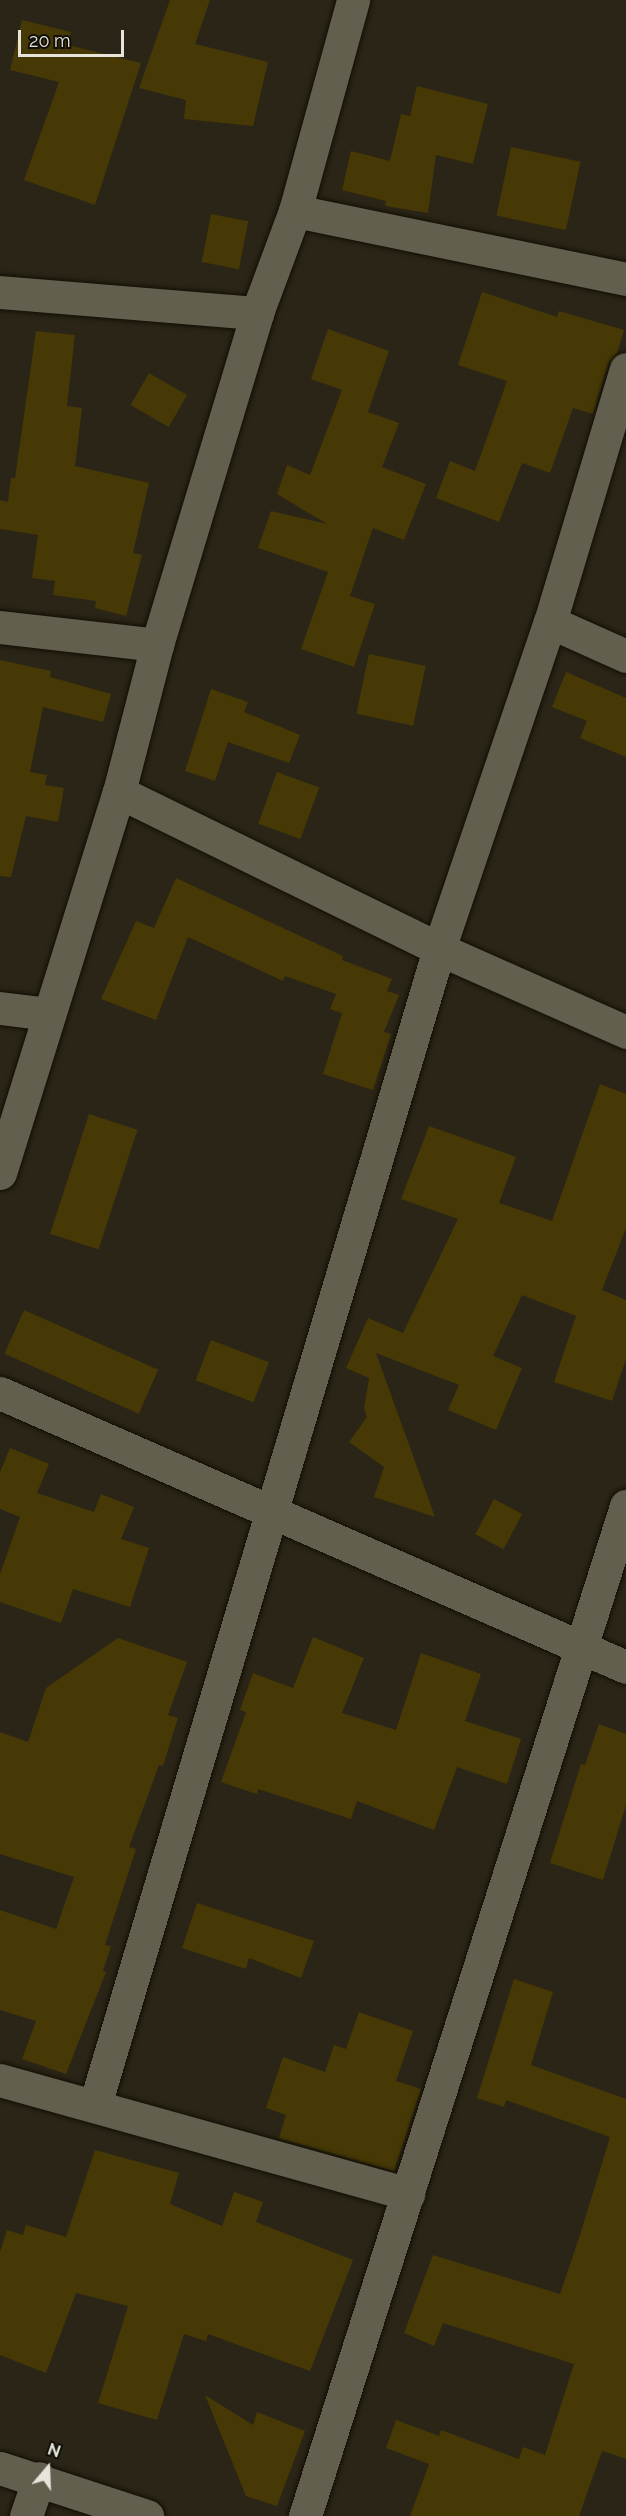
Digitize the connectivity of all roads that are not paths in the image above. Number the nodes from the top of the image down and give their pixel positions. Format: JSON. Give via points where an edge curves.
{"nodes":[{"id":1,"x":353,"y":0,"type":"edge"},
{"id":2,"x":295,"y":211,"type":"junction"},
{"id":3,"x":626,"y":279,"type":"edge"},
{"id":4,"x":0,"y":292,"type":"edge"},
{"id":5,"x":257,"y":313,"type":"junction"},
{"id":6,"x":626,"y":369,"type":"edge"},
{"id":7,"x":550,"y":622,"type":"junction"},
{"id":8,"x":0,"y":627,"type":"edge"},
{"id":9,"x":158,"y":645,"type":"junction"},
{"id":10,"x":626,"y":656,"type":"edge"},
{"id":11,"x":119,"y":792,"type":"junction"},
{"id":12,"x":439,"y":949,"type":"junction"},
{"id":13,"x":0,"y":1008,"type":"edge"},
{"id":14,"x":48,"y":1014,"type":"junction"},
{"id":15,"x":626,"y":1032,"type":"edge"},
{"id":16,"x":0,"y":1173,"type":"edge"},
{"id":17,"x":0,"y":1393,"type":"edge"},
{"id":18,"x":626,"y":1506,"type":"edge"},
{"id":19,"x":274,"y":1514,"type":"junction"},
{"id":20,"x":581,"y":1648,"type":"junction"},
{"id":21,"x":626,"y":1668,"type":"edge"},
{"id":22,"x":0,"y":2080,"type":"edge"},
{"id":23,"x":95,"y":2105,"type":"junction"},
{"id":24,"x":408,"y":2194,"type":"junction"},
{"id":25,"x":0,"y":2468,"type":"edge"},
{"id":26,"x":39,"y":2478,"type":"junction"},
{"id":27,"x":26,"y":2516,"type":"edge"},
{"id":28,"x":147,"y":2516,"type":"edge"},
{"id":29,"x":305,"y":2516,"type":"edge"}],
"edges":[{"from":1,"to":2,"type":"street"},
{"from":2,"to":3,"type":"street"},
{"from":2,"to":5,"type":"street"},
{"from":4,"to":5,"type":"street"},
{"from":5,"to":9,"type":"street"},
{"from":6,"to":7,"type":"street"},
{"from":7,"to":10,"type":"street"},
{"from":7,"to":12,"type":"street"},
{"from":8,"to":9,"type":"street"},
{"from":9,"to":11,"type":"street"},
{"from":11,"to":12,"type":"street"},
{"from":11,"to":14,"type":"street"},
{"from":12,"to":15,"type":"street"},
{"from":12,"to":19,"type":"street"},
{"from":13,"to":14,"type":"street"},
{"from":14,"to":16,"type":"street"},
{"from":17,"to":19,"type":"street"},
{"from":18,"to":20,"type":"street"},
{"from":19,"to":20,"type":"street"},
{"from":19,"to":23,"type":"street"},
{"from":20,"to":21,"type":"street"},
{"from":20,"to":24,"type":"street"},
{"from":22,"to":23,"type":"street"},
{"from":23,"to":24,"type":"street"},
{"from":24,"to":29,"type":"street"},
{"from":25,"to":26,"type":"street"},
{"from":26,"to":27,"type":"street"},
{"from":26,"to":28,"type":"street"}]}
